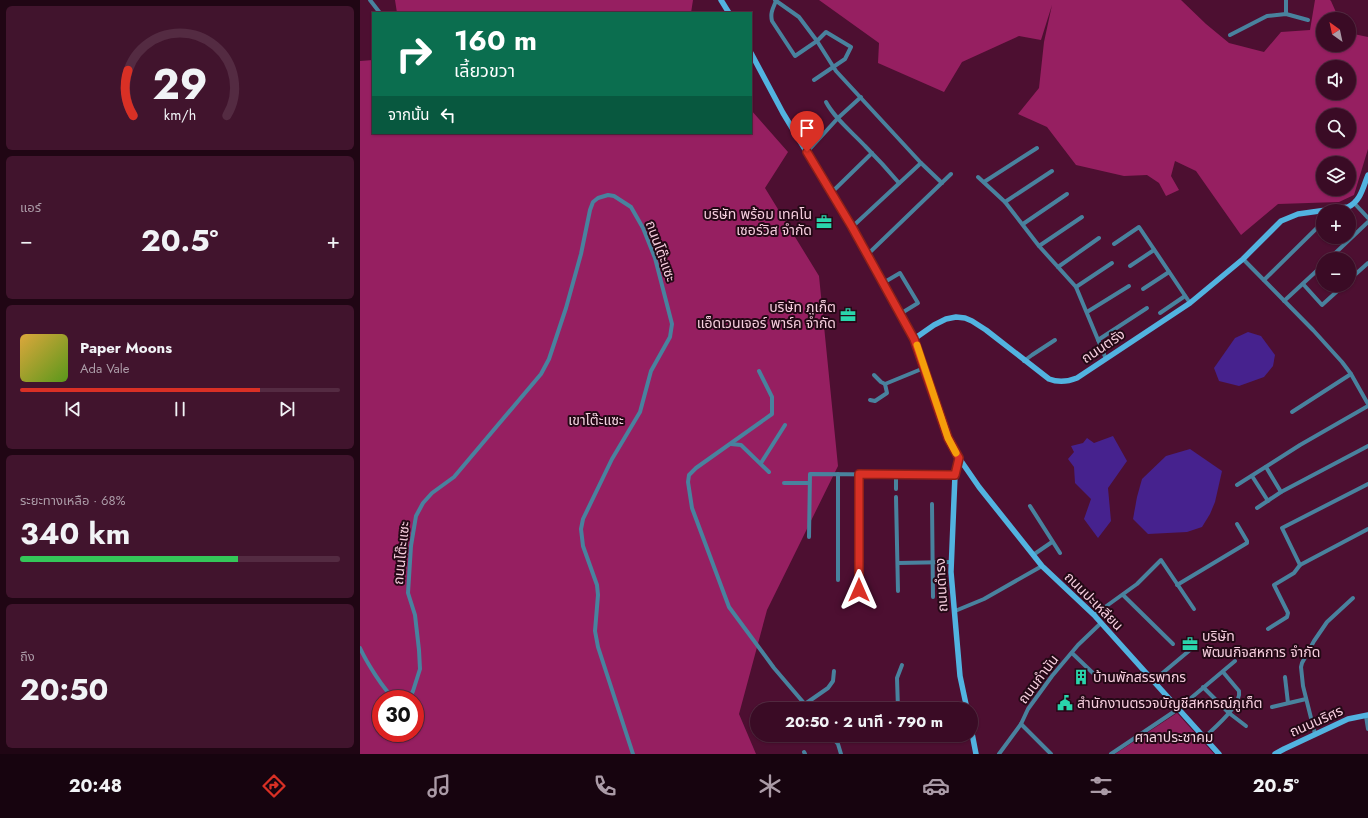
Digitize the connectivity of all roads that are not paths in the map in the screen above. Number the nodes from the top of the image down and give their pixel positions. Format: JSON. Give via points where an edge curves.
{"nodes":[{"id":1,"x":370,"y":0,"type":"edge"},
{"id":2,"x":721,"y":0,"type":"edge"},
{"id":3,"x":776,"y":0,"type":"edge"},
{"id":4,"x":1286,"y":0,"type":"edge"},
{"id":5,"x":379,"y":12,"type":"edge"},
{"id":6,"x":728,"y":12,"type":"edge"},
{"id":7,"x":1286,"y":14,"type":"junction"},
{"id":8,"x":1308,"y":20,"type":"dead end"},
{"id":9,"x":1230,"y":34,"type":"dead end"},
{"id":10,"x":817,"y":41,"type":"junction"},
{"id":11,"x":752,"y":55,"type":"edge"},
{"id":12,"x":834,"y":67,"type":"junction"},
{"id":13,"x":814,"y":80,"type":"dead end"},
{"id":14,"x":861,"y":97,"type":"junction"},
{"id":15,"x":826,"y":102,"type":"dead end"},
{"id":16,"x":838,"y":118,"type":"junction"},
{"id":17,"x":1037,"y":148,"type":"dead end"},
{"id":18,"x":807,"y":152,"type":"junction"},
{"id":19,"x":872,"y":153,"type":"junction"},
{"id":20,"x":921,"y":163,"type":"junction"},
{"id":21,"x":1052,"y":171,"type":"dead end"},
{"id":22,"x":951,"y":174,"type":"dead end"},
{"id":23,"x":1368,"y":175,"type":"edge"},
{"id":24,"x":978,"y":177,"type":"dead end"},
{"id":25,"x":984,"y":182,"type":"junction"},
{"id":26,"x":899,"y":183,"type":"junction"},
{"id":27,"x":942,"y":183,"type":"junction"},
{"id":28,"x":831,"y":193,"type":"junction"},
{"id":29,"x":1067,"y":194,"type":"dead end"},
{"id":30,"x":1005,"y":202,"type":"junction"},
{"id":31,"x":1354,"y":204,"type":"edge"},
{"id":32,"x":1356,"y":206,"type":"edge"},
{"id":33,"x":1316,"y":212,"type":"edge"},
{"id":34,"x":1082,"y":217,"type":"dead end"},
{"id":35,"x":1368,"y":218,"type":"edge"},
{"id":36,"x":1368,"y":222,"type":"edge"},
{"id":37,"x":1023,"y":224,"type":"junction"},
{"id":38,"x":852,"y":227,"type":"junction"},
{"id":39,"x":1316,"y":229,"type":"edge"},
{"id":40,"x":1099,"y":238,"type":"dead end"},
{"id":41,"x":1114,"y":244,"type":"dead end"},
{"id":42,"x":1039,"y":246,"type":"junction"},
{"id":43,"x":1154,"y":250,"type":"junction"},
{"id":44,"x":1336,"y":252,"type":"edge"},
{"id":45,"x":868,"y":254,"type":"junction"},
{"id":46,"x":1243,"y":259,"type":"junction"},
{"id":47,"x":1368,"y":262,"type":"edge"},
{"id":48,"x":1112,"y":263,"type":"dead end"},
{"id":49,"x":1130,"y":266,"type":"dead end"},
{"id":50,"x":1058,"y":267,"type":"junction"},
{"id":51,"x":1169,"y":272,"type":"junction"},
{"id":52,"x":1316,"y":272,"type":"edge"},
{"id":53,"x":1356,"y":273,"type":"edge"},
{"id":54,"x":1264,"y":280,"type":"junction"},
{"id":55,"x":883,"y":283,"type":"junction"},
{"id":56,"x":1303,"y":284,"type":"junction"},
{"id":57,"x":1129,"y":286,"type":"dead end"},
{"id":58,"x":1076,"y":287,"type":"junction"},
{"id":59,"x":1143,"y":289,"type":"dead end"},
{"id":60,"x":1336,"y":292,"type":"edge"},
{"id":61,"x":1186,"y":296,"type":"junction"},
{"id":62,"x":1284,"y":301,"type":"junction"},
{"id":63,"x":1190,"y":303,"type":"junction"},
{"id":64,"x":1147,"y":308,"type":"dead end"},
{"id":65,"x":1086,"y":312,"type":"junction"},
{"id":66,"x":1160,"y":313,"type":"dead end"},
{"id":67,"x":900,"y":314,"type":"junction"},
{"id":68,"x":914,"y":339,"type":"junction"},
{"id":69,"x":1054,"y":340,"type":"dead end"},
{"id":70,"x":1098,"y":340,"type":"junction"},
{"id":71,"x":1106,"y":359,"type":"junction"},
{"id":72,"x":1024,"y":361,"type":"junction"},
{"id":73,"x":924,"y":368,"type":"junction"},
{"id":74,"x":759,"y":371,"type":"dead end"},
{"id":75,"x":1351,"y":374,"type":"junction"},
{"id":76,"x":874,"y":375,"type":"dead end"},
{"id":77,"x":885,"y":384,"type":"junction"},
{"id":78,"x":870,"y":400,"type":"dead end"},
{"id":79,"x":1368,"y":405,"type":"edge"},
{"id":80,"x":1292,"y":412,"type":"dead end"},
{"id":81,"x":785,"y":425,"type":"dead end"},
{"id":82,"x":731,"y":444,"type":"junction"},
{"id":83,"x":1368,"y":446,"type":"edge"},
{"id":84,"x":959,"y":458,"type":"junction"},
{"id":85,"x":761,"y":463,"type":"junction"},
{"id":86,"x":1266,"y":467,"type":"junction"},
{"id":87,"x":769,"y":472,"type":"dead end"},
{"id":88,"x":838,"y":474,"type":"junction"},
{"id":89,"x":859,"y":474,"type":"junction"},
{"id":90,"x":896,"y":474,"type":"junction"},
{"id":91,"x":955,"y":475,"type":"junction"},
{"id":92,"x":1252,"y":476,"type":"junction"},
{"id":93,"x":784,"y":483,"type":"dead end"},
{"id":94,"x":810,"y":483,"type":"junction"},
{"id":95,"x":1368,"y":484,"type":"edge"},
{"id":96,"x":1237,"y":485,"type":"dead end"},
{"id":97,"x":896,"y":489,"type":"dead end"},
{"id":98,"x":1281,"y":492,"type":"junction"},
{"id":99,"x":896,"y":497,"type":"dead end"},
{"id":100,"x":1268,"y":501,"type":"junction"},
{"id":101,"x":932,"y":504,"type":"dead end"},
{"id":102,"x":1030,"y":506,"type":"dead end"},
{"id":103,"x":1257,"y":508,"type":"dead end"},
{"id":104,"x":1236,"y":524,"type":"dead end"},
{"id":105,"x":1368,"y":530,"type":"edge"},
{"id":106,"x":809,"y":537,"type":"dead end"},
{"id":107,"x":1052,"y":542,"type":"junction"},
{"id":108,"x":1060,"y":553,"type":"dead end"},
{"id":109,"x":1033,"y":555,"type":"junction"},
{"id":110,"x":951,"y":562,"type":"junction"},
{"id":111,"x":898,"y":563,"type":"junction"},
{"id":112,"x":933,"y":563,"type":"junction"},
{"id":113,"x":1300,"y":565,"type":"junction"},
{"id":114,"x":1042,"y":566,"type":"junction"},
{"id":115,"x":838,"y":580,"type":"dead end"},
{"id":116,"x":1178,"y":584,"type":"junction"},
{"id":117,"x":859,"y":590,"type":"dead end"},
{"id":118,"x":898,"y":591,"type":"dead end"},
{"id":119,"x":1123,"y":595,"type":"junction"},
{"id":120,"x":933,"y":597,"type":"dead end"},
{"id":121,"x":1353,"y":598,"type":"dead end"},
{"id":122,"x":1194,"y":609,"type":"dead end"},
{"id":123,"x":954,"y":611,"type":"junction"},
{"id":124,"x":1094,"y":615,"type":"junction"},
{"id":125,"x":1101,"y":623,"type":"junction"},
{"id":126,"x":1268,"y":629,"type":"dead end"},
{"id":127,"x":1173,"y":644,"type":"dead end"},
{"id":128,"x":1196,"y":645,"type":"dead end"},
{"id":129,"x":360,"y":648,"type":"edge"},
{"id":130,"x":1072,"y":653,"type":"junction"},
{"id":131,"x":1235,"y":661,"type":"dead end"},
{"id":132,"x":902,"y":665,"type":"dead end"},
{"id":133,"x":834,"y":671,"type":"dead end"},
{"id":134,"x":1223,"y":672,"type":"junction"},
{"id":135,"x":1096,"y":675,"type":"dead end"},
{"id":136,"x":1285,"y":678,"type":"dead end"},
{"id":137,"x":1153,"y":681,"type":"junction"},
{"id":138,"x":1203,"y":687,"type":"junction"},
{"id":139,"x":387,"y":690,"type":"edge"},
{"id":140,"x":413,"y":690,"type":"edge"},
{"id":141,"x":1306,"y":699,"type":"junction"},
{"id":142,"x":803,"y":702,"type":"edge"},
{"id":143,"x":808,"y":702,"type":"edge"},
{"id":144,"x":898,"y":702,"type":"edge"},
{"id":145,"x":966,"y":702,"type":"edge"},
{"id":146,"x":1288,"y":703,"type":"junction"},
{"id":147,"x":1272,"y":707,"type":"dead end"},
{"id":148,"x":1178,"y":709,"type":"junction"},
{"id":149,"x":1229,"y":713,"type":"junction"},
{"id":150,"x":1367,"y":715,"type":"edge"},
{"id":151,"x":1021,"y":724,"type":"junction"},
{"id":152,"x":1246,"y":726,"type":"dead end"},
{"id":153,"x":1368,"y":729,"type":"edge"},
{"id":154,"x":1315,"y":734,"type":"junction"},
{"id":155,"x":1205,"y":737,"type":"junction"},
{"id":156,"x":836,"y":742,"type":"edge"},
{"id":157,"x":974,"y":742,"type":"edge"},
{"id":158,"x":633,"y":754,"type":"edge"},
{"id":159,"x":841,"y":754,"type":"edge"},
{"id":160,"x":976,"y":754,"type":"edge"},
{"id":161,"x":1000,"y":754,"type":"edge"},
{"id":162,"x":1051,"y":754,"type":"edge"},
{"id":163,"x":1112,"y":754,"type":"edge"},
{"id":164,"x":1220,"y":754,"type":"edge"},
{"id":165,"x":1275,"y":754,"type":"edge"}],
"edges":[{"from":1,"to":5,"type":"street"},
{"from":2,"to":6,"type":"street"},
{"from":3,"to":10,"type":"street","via":[[799,17]]},
{"from":3,"to":10,"type":"street","via":[[772,10],[772,21],[795,56]]},
{"from":4,"to":7,"type":"street"},
{"from":7,"to":8,"type":"street"},
{"from":7,"to":9,"type":"street","via":[[1267,16]]},
{"from":10,"to":12,"type":"street"},
{"from":10,"to":12,"type":"street","via":[[826,32],[851,47],[845,59]]},
{"from":11,"to":18,"type":"street"},
{"from":12,"to":13,"type":"street"},
{"from":12,"to":14,"type":"street"},
{"from":14,"to":16,"type":"street"},
{"from":14,"to":20,"type":"street"},
{"from":15,"to":16,"type":"street"},
{"from":16,"to":18,"type":"street"},
{"from":16,"to":19,"type":"street"},
{"from":17,"to":25,"type":"street"},
{"from":18,"to":28,"type":"street"},
{"from":19,"to":26,"type":"street"},
{"from":19,"to":28,"type":"street"},
{"from":20,"to":26,"type":"street"},
{"from":20,"to":27,"type":"street"},
{"from":21,"to":30,"type":"street"},
{"from":22,"to":27,"type":"street"},
{"from":23,"to":31,"type":"street"},
{"from":24,"to":25,"type":"street"},
{"from":25,"to":30,"type":"street"},
{"from":26,"to":38,"type":"street"},
{"from":27,"to":45,"type":"street"},
{"from":28,"to":38,"type":"street"},
{"from":29,"to":37,"type":"street"},
{"from":30,"to":37,"type":"street"},
{"from":32,"to":35,"type":"street"},
{"from":33,"to":46,"type":"street","name":"ถนนตรัง","via":[[1286,218]]},
{"from":34,"to":42,"type":"street"},
{"from":36,"to":44,"type":"street"},
{"from":37,"to":42,"type":"street"},
{"from":38,"to":45,"type":"street"},
{"from":39,"to":54,"type":"street"},
{"from":40,"to":50,"type":"street"},
{"from":41,"to":43,"type":"street","via":[[1139,227]]},
{"from":42,"to":50,"type":"street"},
{"from":43,"to":49,"type":"street"},
{"from":43,"to":51,"type":"street"},
{"from":45,"to":55,"type":"street"},
{"from":46,"to":54,"type":"street"},
{"from":46,"to":63,"type":"street","name":"ถนนตรัง"},
{"from":47,"to":53,"type":"street"},
{"from":48,"to":58,"type":"street"},
{"from":50,"to":58,"type":"street"},
{"from":51,"to":59,"type":"street"},
{"from":51,"to":61,"type":"street"},
{"from":52,"to":56,"type":"street"},
{"from":54,"to":62,"type":"street"},
{"from":55,"to":67,"type":"street"},
{"from":55,"to":67,"type":"street","via":[[900,273],[918,303]]},
{"from":56,"to":60,"type":"street","via":[[1322,305]]},
{"from":56,"to":62,"type":"street"},
{"from":57,"to":65,"type":"street"},
{"from":58,"to":65,"type":"street"},
{"from":61,"to":63,"type":"street"},
{"from":61,"to":66,"type":"street"},
{"from":62,"to":75,"type":"street"},
{"from":63,"to":71,"type":"street","name":"ถนนตรัง"},
{"from":64,"to":70,"type":"street"},
{"from":65,"to":70,"type":"street"},
{"from":67,"to":68,"type":"street"},
{"from":68,"to":72,"type":"street","name":"ถนนตรัง","via":[[946,319],[965,318],[986,330]]},
{"from":68,"to":73,"type":"street"},
{"from":69,"to":72,"type":"street"},
{"from":70,"to":71,"type":"street"},
{"from":71,"to":72,"type":"street","name":"ถนนตรัง","via":[[1077,378],[1063,382],[1049,379]]},
{"from":73,"to":77,"type":"street"},
{"from":73,"to":84,"type":"street","via":[[948,438]]},
{"from":74,"to":82,"type":"street","via":[[772,396],[772,414]]},
{"from":75,"to":79,"type":"street"},
{"from":75,"to":80,"type":"street"},
{"from":76,"to":77,"type":"street"},
{"from":77,"to":78,"type":"street","via":[[887,393],[875,401]]},
{"from":79,"to":86,"type":"street"},
{"from":81,"to":85,"type":"street"},
{"from":82,"to":85,"type":"street","via":[[741,445]]},
{"from":82,"to":142,"type":"street","via":[[689,475],[692,508],[729,607],[774,668]]},
{"from":83,"to":98,"type":"street"},
{"from":84,"to":91,"type":"street","name":"ถนนดำรง"},
{"from":84,"to":109,"type":"street","name":"ถนนปะเหลียน"},
{"from":85,"to":87,"type":"street"},
{"from":86,"to":92,"type":"street"},
{"from":86,"to":98,"type":"street"},
{"from":88,"to":89,"type":"street"},
{"from":88,"to":94,"type":"street","via":[[810,474]]},
{"from":88,"to":115,"type":"street"},
{"from":89,"to":90,"type":"street"},
{"from":89,"to":117,"type":"street"},
{"from":90,"to":91,"type":"street"},
{"from":90,"to":97,"type":"street"},
{"from":91,"to":110,"type":"street","name":"ถนนดำรง"},
{"from":92,"to":96,"type":"street"},
{"from":92,"to":100,"type":"street"},
{"from":93,"to":94,"type":"street"},
{"from":94,"to":106,"type":"street"},
{"from":95,"to":113,"type":"street","via":[[1282,528]]},
{"from":98,"to":100,"type":"street"},
{"from":99,"to":111,"type":"street"},
{"from":100,"to":103,"type":"street"},
{"from":101,"to":112,"type":"street"},
{"from":102,"to":107,"type":"street"},
{"from":104,"to":116,"type":"street","via":[[1247,542]]},
{"from":105,"to":113,"type":"street"},
{"from":107,"to":108,"type":"street"},
{"from":107,"to":109,"type":"street"},
{"from":109,"to":114,"type":"street","name":"ถนนปะเหลียน"},
{"from":110,"to":112,"type":"street"},
{"from":110,"to":123,"type":"street","name":"ถนนดำรง"},
{"from":111,"to":112,"type":"street"},
{"from":111,"to":118,"type":"street"},
{"from":112,"to":120,"type":"street"},
{"from":113,"to":126,"type":"street","via":[[1294,574],[1274,585],[1288,615]]},
{"from":114,"to":123,"type":"street","via":[[984,599]]},
{"from":114,"to":124,"type":"street","name":"ถนนปะเหลียน"},
{"from":116,"to":119,"type":"street","via":[[1161,560],[1138,584]]},
{"from":116,"to":122,"type":"street"},
{"from":119,"to":124,"type":"street"},
{"from":119,"to":127,"type":"street"},
{"from":121,"to":141,"type":"street","via":[[1327,622],[1302,663]]},
{"from":123,"to":145,"type":"street","name":"ถนนดำรง","via":[[960,676]]},
{"from":124,"to":125,"type":"street","name":"ถนนปะเหลียน"},
{"from":125,"to":130,"type":"street","name":"ถนนกำนัน"},
{"from":125,"to":137,"type":"street","name":"ถนนปะเหลียน"},
{"from":128,"to":137,"type":"street"},
{"from":129,"to":139,"type":"street"},
{"from":130,"to":135,"type":"street"},
{"from":130,"to":151,"type":"street","name":"ถนนกำนัน","via":[[1028,709]]},
{"from":131,"to":134,"type":"street"},
{"from":132,"to":144,"type":"street","via":[[898,678]]},
{"from":133,"to":143,"type":"street","via":[[833,681],[828,688]]},
{"from":134,"to":138,"type":"street"},
{"from":134,"to":149,"type":"street","via":[[1239,694]]},
{"from":136,"to":146,"type":"street"},
{"from":137,"to":148,"type":"street","name":"ถนนปะเหลียน"},
{"from":138,"to":148,"type":"street"},
{"from":138,"to":149,"type":"street"},
{"from":140,"to":158,"type":"street","name":"ถนนโต๊ะแซะ","via":[[420,669],[419,650],[408,593],[416,516],[422,503],[454,477],[541,374],[566,308],[593,202],[608,195],[614,196],[631,207],[643,228],[655,258],[672,324],[670,337],[651,370],[640,412],[612,460],[583,518],[581,528],[582,546],[597,585],[595,631],[598,647]]},
{"from":141,"to":146,"type":"street"},
{"from":141,"to":154,"type":"street"},
{"from":146,"to":147,"type":"street"},
{"from":148,"to":155,"type":"street","name":"ถนนปะเหลียน"},
{"from":148,"to":163,"type":"street"},
{"from":149,"to":152,"type":"street"},
{"from":149,"to":155,"type":"street"},
{"from":150,"to":153,"type":"street"},
{"from":150,"to":154,"type":"street","name":"ถนนนริศร","via":[[1348,719]]},
{"from":151,"to":161,"type":"street","name":"ถนนกำนัน"},
{"from":151,"to":162,"type":"street"},
{"from":154,"to":165,"type":"street","name":"ถนนนริศร"},
{"from":155,"to":164,"type":"street","name":"ถนนปะเหลียน"},
{"from":156,"to":159,"type":"street"},
{"from":157,"to":160,"type":"street"}]}
